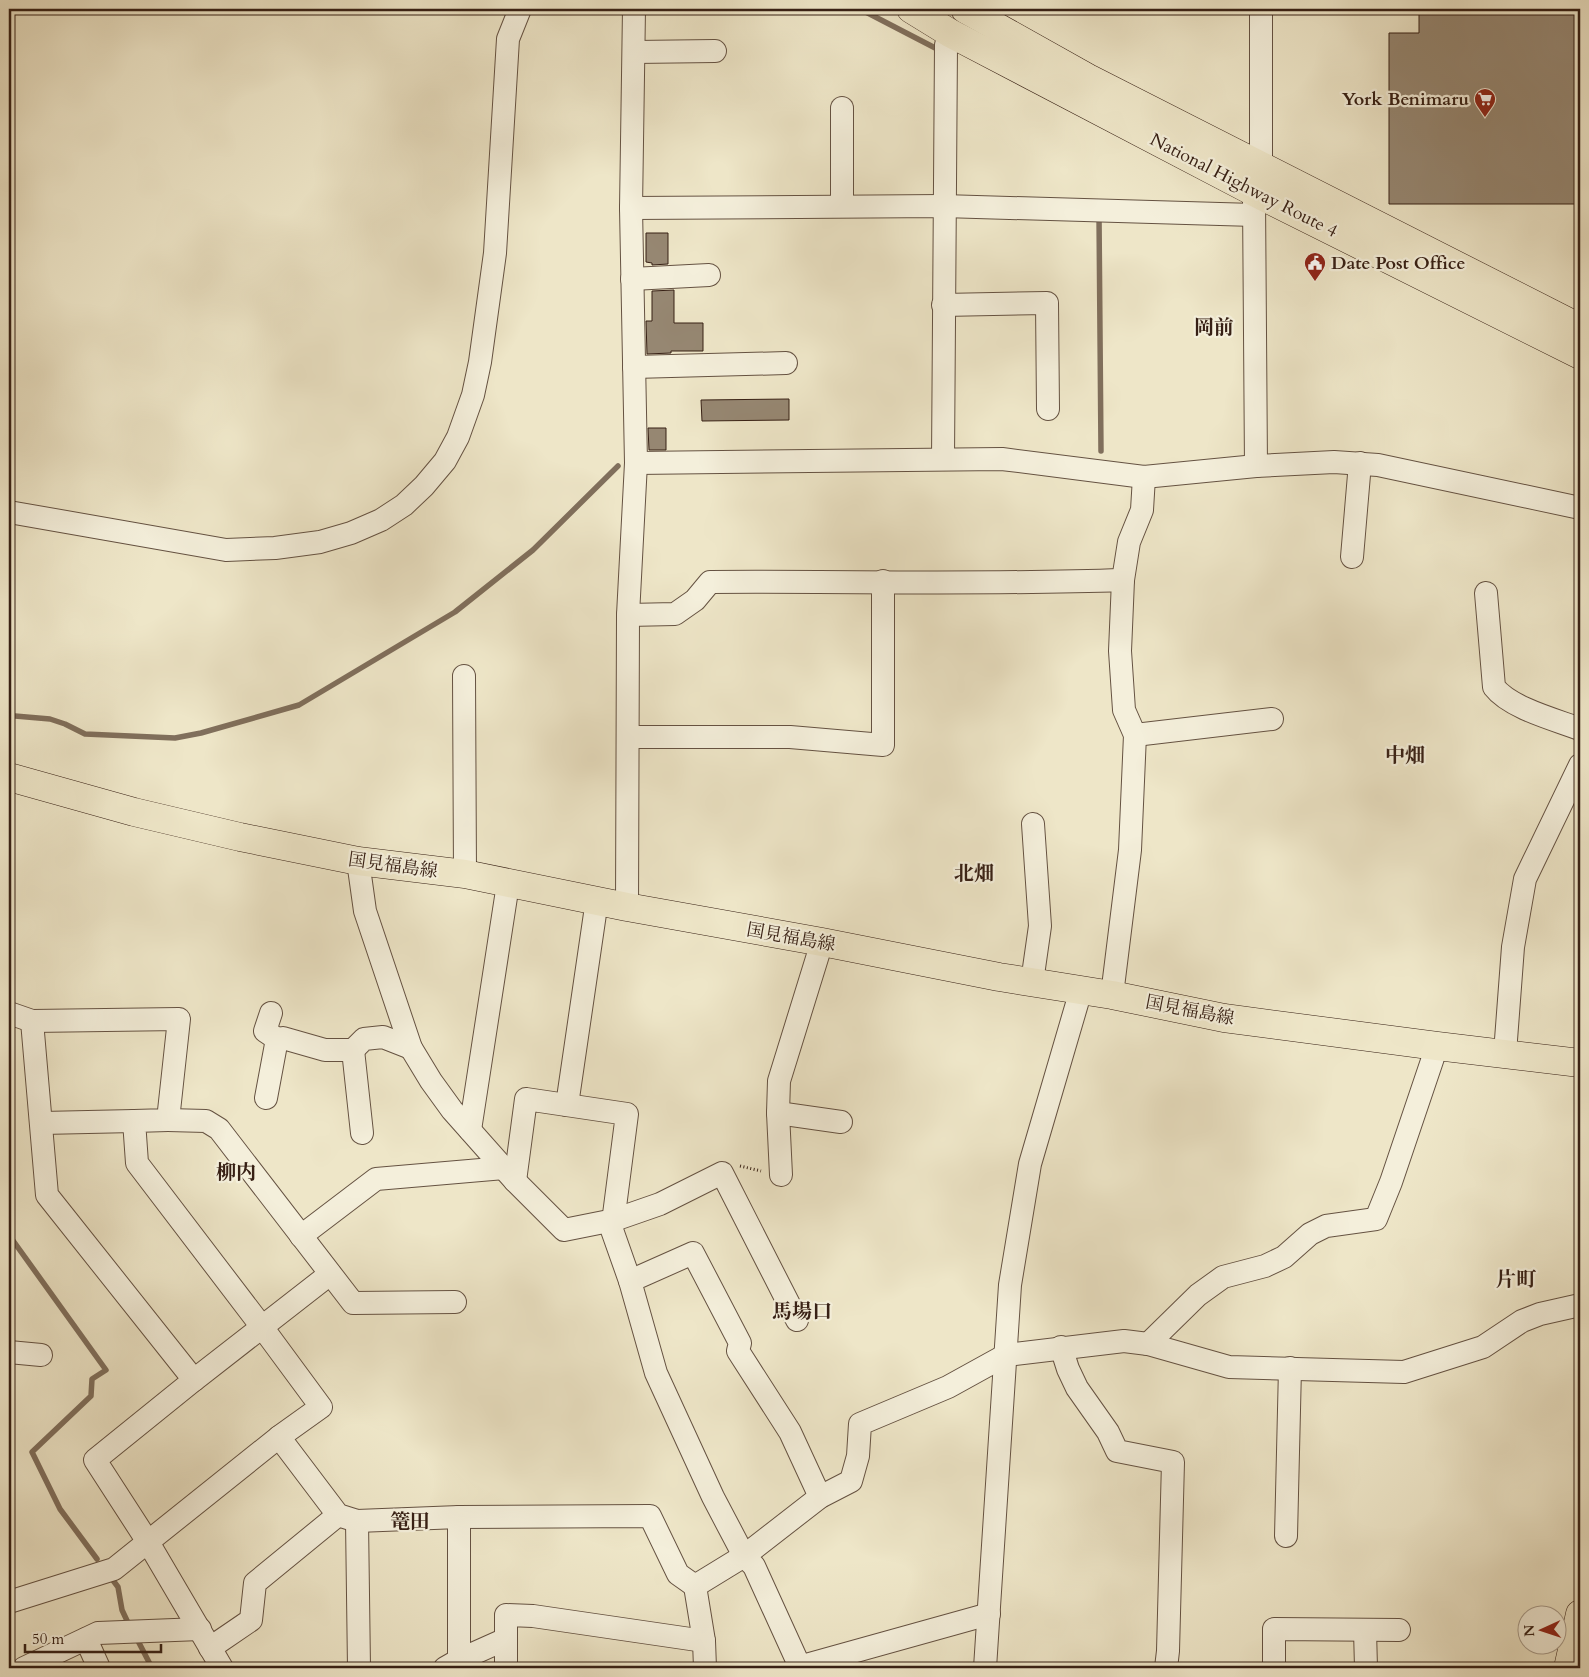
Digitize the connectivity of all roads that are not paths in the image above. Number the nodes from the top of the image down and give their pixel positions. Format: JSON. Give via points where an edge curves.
{"nodes":[{"id":1,"x":520,"y":9,"type":"edge"},
{"id":2,"x":634,"y":9,"type":"edge"},
{"id":3,"x":911,"y":9,"type":"edge"},
{"id":4,"x":965,"y":9,"type":"edge"},
{"id":5,"x":1261,"y":9,"type":"edge"},
{"id":6,"x":950,"y":33,"type":"junction"},
{"id":7,"x":635,"y":52,"type":"junction"},
{"id":8,"x":715,"y":52,"type":"dead end"},
{"id":9,"x":842,"y":108,"type":"dead end"},
{"id":10,"x":1256,"y":191,"type":"junction"},
{"id":11,"x":842,"y":206,"type":"junction"},
{"id":12,"x":632,"y":208,"type":"junction"},
{"id":13,"x":941,"y":209,"type":"junction"},
{"id":14,"x":709,"y":274,"type":"dead end"},
{"id":15,"x":632,"y":279,"type":"junction"},
{"id":16,"x":943,"y":305,"type":"junction"},
{"id":17,"x":1580,"y":328,"type":"edge"},
{"id":18,"x":1580,"y":355,"type":"edge"},
{"id":19,"x":786,"y":363,"type":"dead end"},
{"id":20,"x":634,"y":366,"type":"junction"},
{"id":21,"x":1048,"y":408,"type":"dead end"},
{"id":22,"x":943,"y":459,"type":"junction"},
{"id":23,"x":636,"y":463,"type":"junction"},
{"id":24,"x":1360,"y":463,"type":"junction"},
{"id":25,"x":1256,"y":466,"type":"junction"},
{"id":26,"x":1144,"y":477,"type":"junction"},
{"id":27,"x":1580,"y":508,"type":"edge"},
{"id":28,"x":9,"y":512,"type":"edge"},
{"id":29,"x":1352,"y":557,"type":"dead end"},
{"id":30,"x":1123,"y":580,"type":"junction"},
{"id":31,"x":883,"y":581,"type":"junction"},
{"id":32,"x":1486,"y":593,"type":"dead end"},
{"id":33,"x":628,"y":615,"type":"junction"},
{"id":34,"x":464,"y":676,"type":"dead end"},
{"id":35,"x":1272,"y":720,"type":"dead end"},
{"id":36,"x":1580,"y":729,"type":"edge"},
{"id":37,"x":1135,"y":735,"type":"junction"},
{"id":38,"x":628,"y":737,"type":"junction"},
{"id":39,"x":1580,"y":765,"type":"edge"},
{"id":40,"x":9,"y":777,"type":"edge"},
{"id":41,"x":1033,"y":824,"type":"dead end"},
{"id":42,"x":358,"y":861,"type":"junction"},
{"id":43,"x":465,"y":874,"type":"junction"},
{"id":44,"x":508,"y":884,"type":"junction"},
{"id":45,"x":597,"y":900,"type":"junction"},
{"id":46,"x":628,"y":907,"type":"junction"},
{"id":47,"x":822,"y":942,"type":"junction"},
{"id":48,"x":1032,"y":982,"type":"junction"},
{"id":49,"x":1081,"y":990,"type":"junction"},
{"id":50,"x":1112,"y":995,"type":"junction"},
{"id":51,"x":9,"y":1013,"type":"edge"},
{"id":52,"x":271,"y":1013,"type":"dead end"},
{"id":53,"x":32,"y":1020,"type":"junction"},
{"id":54,"x":277,"y":1039,"type":"junction"},
{"id":55,"x":1437,"y":1046,"type":"junction"},
{"id":56,"x":411,"y":1048,"type":"junction"},
{"id":57,"x":354,"y":1050,"type":"junction"},
{"id":58,"x":1505,"y":1053,"type":"junction"},
{"id":59,"x":1580,"y":1063,"type":"edge"},
{"id":60,"x":266,"y":1098,"type":"dead end"},
{"id":61,"x":567,"y":1105,"type":"junction"},
{"id":62,"x":778,"y":1113,"type":"junction"},
{"id":63,"x":168,"y":1120,"type":"junction"},
{"id":64,"x":134,"y":1121,"type":"junction"},
{"id":65,"x":841,"y":1122,"type":"dead end"},
{"id":66,"x":42,"y":1123,"type":"junction"},
{"id":67,"x":470,"y":1130,"type":"junction"},
{"id":68,"x":362,"y":1133,"type":"dead end"},
{"id":69,"x":510,"y":1175,"type":"junction"},
{"id":70,"x":781,"y":1175,"type":"road end"},
{"id":71,"x":614,"y":1220,"type":"junction"},
{"id":72,"x":301,"y":1236,"type":"junction"},
{"id":73,"x":330,"y":1274,"type":"junction"},
{"id":74,"x":630,"y":1281,"type":"junction"},
{"id":75,"x":455,"y":1302,"type":"dead end"},
{"id":76,"x":1580,"y":1305,"type":"edge"},
{"id":77,"x":797,"y":1320,"type":"dead end"},
{"id":78,"x":262,"y":1327,"type":"junction"},
{"id":79,"x":1148,"y":1344,"type":"junction"},
{"id":80,"x":1061,"y":1347,"type":"junction"},
{"id":81,"x":9,"y":1352,"type":"edge"},
{"id":82,"x":41,"y":1355,"type":"dead end"},
{"id":83,"x":1006,"y":1355,"type":"junction"},
{"id":84,"x":1290,"y":1368,"type":"junction"},
{"id":85,"x":194,"y":1380,"type":"junction"},
{"id":86,"x":278,"y":1437,"type":"junction"},
{"id":87,"x":820,"y":1496,"type":"junction"},
{"id":88,"x":459,"y":1517,"type":"junction"},
{"id":89,"x":348,"y":1518,"type":"junction"},
{"id":90,"x":1286,"y":1536,"type":"dead end"},
{"id":91,"x":148,"y":1542,"type":"junction"},
{"id":92,"x":744,"y":1556,"type":"junction"},
{"id":93,"x":695,"y":1586,"type":"junction"},
{"id":94,"x":9,"y":1602,"type":"edge"},
{"id":95,"x":989,"y":1614,"type":"junction"},
{"id":96,"x":1580,"y":1614,"type":"edge"},
{"id":97,"x":1364,"y":1630,"type":"junction"},
{"id":98,"x":1399,"y":1630,"type":"dead end"},
{"id":99,"x":86,"y":1639,"type":"junction"},
{"id":100,"x":205,"y":1639,"type":"junction"},
{"id":101,"x":506,"y":1639,"type":"junction"},
{"id":102,"x":704,"y":1641,"type":"junction"},
{"id":103,"x":452,"y":1664,"type":"edge"},
{"id":104,"x":24,"y":1668,"type":"edge"},
{"id":105,"x":99,"y":1668,"type":"edge"},
{"id":106,"x":222,"y":1668,"type":"edge"},
{"id":107,"x":359,"y":1668,"type":"edge"},
{"id":108,"x":506,"y":1668,"type":"edge"},
{"id":109,"x":706,"y":1668,"type":"edge"},
{"id":110,"x":798,"y":1668,"type":"edge"},
{"id":111,"x":985,"y":1668,"type":"edge"},
{"id":112,"x":1166,"y":1668,"type":"edge"},
{"id":113,"x":1274,"y":1668,"type":"edge"},
{"id":114,"x":1366,"y":1668,"type":"edge"},
{"id":115,"x":1568,"y":1668,"type":"edge"}],
"edges":[{"from":1,"to":28,"type":"street","via":[[508,39],[495,253],[480,362],[473,395],[458,437],[445,461],[424,486],[381,520],[351,533],[320,542],[275,548],[226,550]]},
{"from":2,"to":7,"type":"street"},
{"from":3,"to":6,"type":"main road","name":"National Highway Route 4"},
{"from":4,"to":10,"type":"main road","name":"National Highway Route 4","via":[[1088,78]]},
{"from":5,"to":10,"type":"street"},
{"from":6,"to":10,"type":"main road","name":"National Highway Route 4"},
{"from":6,"to":13,"type":"street","via":[[946,45]]},
{"from":7,"to":8,"type":"street"},
{"from":7,"to":12,"type":"street"},
{"from":9,"to":11,"type":"street"},
{"from":10,"to":13,"type":"street"},
{"from":10,"to":17,"type":"main road","name":"National Highway Route 4"},
{"from":10,"to":18,"type":"main road","name":"National Highway Route 4"},
{"from":10,"to":25,"type":"street"},
{"from":11,"to":12,"type":"street"},
{"from":11,"to":13,"type":"street"},
{"from":12,"to":15,"type":"street"},
{"from":13,"to":16,"type":"street"},
{"from":14,"to":15,"type":"street"},
{"from":15,"to":20,"type":"street"},
{"from":16,"to":21,"type":"street","via":[[1048,304]]},
{"from":16,"to":22,"type":"street"},
{"from":19,"to":20,"type":"street"},
{"from":20,"to":23,"type":"street"},
{"from":22,"to":23,"type":"street"},
{"from":22,"to":26,"type":"street","via":[[1002,459]]},
{"from":23,"to":33,"type":"street"},
{"from":24,"to":25,"type":"street"},
{"from":24,"to":27,"type":"street"},
{"from":24,"to":29,"type":"street"},
{"from":25,"to":26,"type":"street"},
{"from":26,"to":30,"type":"street","via":[[1142,510],[1129,542]]},
{"from":30,"to":31,"type":"street","via":[[1025,583]]},
{"from":30,"to":37,"type":"street","via":[[1120,651],[1124,710]]},
{"from":31,"to":33,"type":"street","via":[[710,582],[695,600],[675,614]]},
{"from":31,"to":38,"type":"street","via":[[883,745],[790,737]]},
{"from":32,"to":36,"type":"street","via":[[1494,687],[1530,711]]},
{"from":33,"to":38,"type":"street"},
{"from":34,"to":43,"type":"street"},
{"from":35,"to":37,"type":"street"},
{"from":37,"to":50,"type":"street","via":[[1130,850]]},
{"from":38,"to":46,"type":"street"},
{"from":39,"to":58,"type":"street","via":[[1525,879],[1513,947]]},
{"from":40,"to":42,"type":"main road","name":"国見福島線","via":[[134,812]]},
{"from":41,"to":48,"type":"street","via":[[1040,926]]},
{"from":42,"to":43,"type":"main road","name":"国見福島線"},
{"from":42,"to":56,"type":"street","via":[[365,911]]},
{"from":43,"to":44,"type":"main road","name":"国見福島線"},
{"from":44,"to":45,"type":"main road","name":"国見福島線"},
{"from":44,"to":67,"type":"street"},
{"from":45,"to":46,"type":"main road","name":"国見福島線"},
{"from":45,"to":61,"type":"street"},
{"from":46,"to":47,"type":"main road","name":"国見福島線"},
{"from":47,"to":48,"type":"main road","name":"国見福島線"},
{"from":47,"to":62,"type":"street","via":[[779,1082]]},
{"from":48,"to":49,"type":"main road","name":"国見福島線"},
{"from":49,"to":50,"type":"main road","name":"国見福島線"},
{"from":49,"to":83,"type":"street","via":[[1030,1164],[1010,1285]]},
{"from":50,"to":55,"type":"main road","name":"国見福島線","via":[[1224,1018]]},
{"from":51,"to":53,"type":"street"},
{"from":52,"to":54,"type":"street","via":[[266,1031]]},
{"from":53,"to":63,"type":"street","via":[[179,1019]]},
{"from":53,"to":66,"type":"street"},
{"from":54,"to":57,"type":"street","via":[[325,1050]]},
{"from":54,"to":60,"type":"street"},
{"from":55,"to":58,"type":"main road","name":"国見福島線"},
{"from":55,"to":79,"type":"street","via":[[1376,1219],[1326,1226],[1310,1234],[1284,1257],[1265,1266],[1224,1277],[1198,1294]]},
{"from":56,"to":57,"type":"street","via":[[384,1037],[364,1039]]},
{"from":56,"to":67,"type":"street","via":[[431,1081]]},
{"from":57,"to":68,"type":"street"},
{"from":58,"to":59,"type":"main road","name":"国見福島線"},
{"from":61,"to":69,"type":"street","via":[[526,1099]]},
{"from":61,"to":71,"type":"street","via":[[627,1114]]},
{"from":62,"to":65,"type":"street"},
{"from":62,"to":70,"type":"street"},
{"from":63,"to":64,"type":"street"},
{"from":63,"to":72,"type":"street","via":[[206,1121],[219,1129]]},
{"from":64,"to":66,"type":"street"},
{"from":64,"to":78,"type":"street","via":[[137,1163]]},
{"from":66,"to":85,"type":"street","via":[[47,1195]]},
{"from":67,"to":69,"type":"street"},
{"from":69,"to":71,"type":"street","via":[[564,1230]]},
{"from":69,"to":72,"type":"street","via":[[376,1179]]},
{"from":71,"to":74,"type":"street","via":[[612,1230]]},
{"from":71,"to":77,"type":"street","via":[[660,1204],[722,1173]]},
{"from":72,"to":73,"type":"street"},
{"from":73,"to":75,"type":"street","via":[[353,1303]]},
{"from":73,"to":78,"type":"street"},
{"from":74,"to":87,"type":"street","via":[[693,1253],[740,1343],[738,1351],[790,1432]]},
{"from":74,"to":92,"type":"street","via":[[656,1373]]},
{"from":76,"to":84,"type":"street","via":[[1540,1314],[1522,1321],[1482,1346],[1404,1372]]},
{"from":78,"to":85,"type":"street"},
{"from":78,"to":86,"type":"street","via":[[321,1407]]},
{"from":79,"to":80,"type":"street","via":[[1124,1340]]},
{"from":79,"to":84,"type":"street","via":[[1229,1367]]},
{"from":80,"to":83,"type":"street"},
{"from":80,"to":112,"type":"street","via":[[1077,1388],[1108,1432],[1117,1451],[1173,1462]]},
{"from":81,"to":82,"type":"street"},
{"from":83,"to":87,"type":"street","via":[[948,1386],[860,1424],[858,1456],[851,1481]]},
{"from":83,"to":95,"type":"street"},
{"from":84,"to":90,"type":"street"},
{"from":85,"to":91,"type":"street","via":[[95,1460]]},
{"from":86,"to":89,"type":"street"},
{"from":86,"to":91,"type":"street"},
{"from":87,"to":92,"type":"street"},
{"from":88,"to":89,"type":"street"},
{"from":88,"to":93,"type":"street","via":[[650,1516],[678,1574]]},
{"from":88,"to":103,"type":"street"},
{"from":89,"to":100,"type":"street","via":[[255,1583],[251,1620]]},
{"from":89,"to":107,"type":"street"},
{"from":91,"to":94,"type":"street","via":[[114,1569]]},
{"from":91,"to":100,"type":"street"},
{"from":92,"to":93,"type":"street"},
{"from":92,"to":110,"type":"street","via":[[754,1566]]},
{"from":93,"to":102,"type":"street"},
{"from":95,"to":110,"type":"street"},
{"from":95,"to":111,"type":"street"},
{"from":96,"to":115,"type":"main road"},
{"from":97,"to":98,"type":"street"},
{"from":97,"to":113,"type":"street","via":[[1274,1629]]},
{"from":97,"to":114,"type":"street"},
{"from":99,"to":100,"type":"street","via":[[98,1634],[134,1632]]},
{"from":99,"to":104,"type":"street"},
{"from":99,"to":105,"type":"street"},
{"from":100,"to":106,"type":"street"},
{"from":101,"to":102,"type":"street","via":[[506,1615],[533,1616]]},
{"from":101,"to":103,"type":"street"},
{"from":101,"to":108,"type":"street"},
{"from":102,"to":109,"type":"street"}]}
